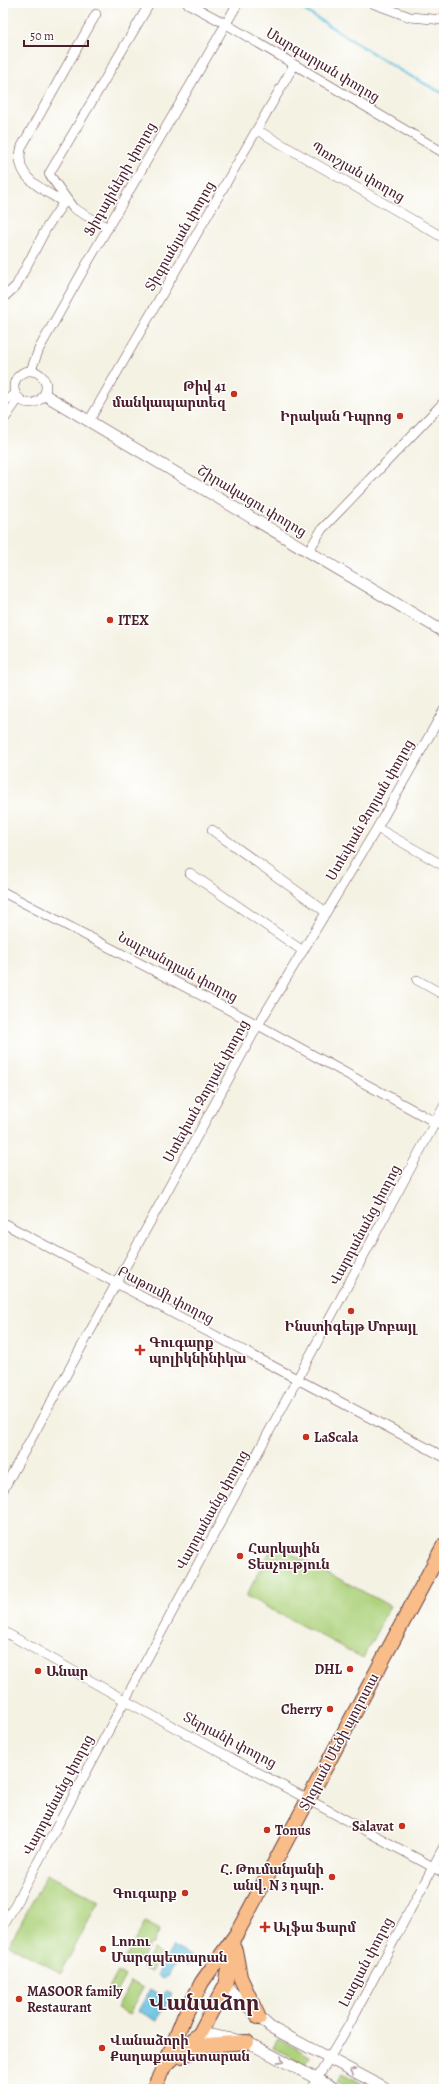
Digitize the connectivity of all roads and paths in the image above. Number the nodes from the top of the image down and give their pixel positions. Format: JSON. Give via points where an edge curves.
{"nodes":[{"id":1,"x":150,"y":3,"type":"edge"},
{"id":2,"x":187,"y":3,"type":"edge"},
{"id":3,"x":238,"y":3,"type":"edge"},
{"id":4,"x":372,"y":3,"type":"edge"},
{"id":5,"x":96,"y":14,"type":"dead end"},
{"id":6,"x":444,"y":20,"type":"edge"},
{"id":7,"x":226,"y":24,"type":"junction"},
{"id":8,"x":294,"y":65,"type":"junction"},
{"id":9,"x":257,"y":130,"type":"junction"},
{"id":10,"x":444,"y":153,"type":"edge"},
{"id":11,"x":64,"y":202,"type":"junction"},
{"id":12,"x":73,"y":208,"type":"junction"},
{"id":13,"x":108,"y":228,"type":"junction"},
{"id":14,"x":444,"y":238,"type":"edge"},
{"id":15,"x":3,"y":298,"type":"edge"},
{"id":16,"x":31,"y":370,"type":"junction"},
{"id":17,"x":45,"y":395,"type":"junction"},
{"id":18,"x":17,"y":396,"type":"junction"},
{"id":19,"x":3,"y":402,"type":"edge"},
{"id":20,"x":444,"y":402,"type":"edge"},
{"id":21,"x":3,"y":421,"type":"edge"},
{"id":22,"x":89,"y":421,"type":"junction"},
{"id":23,"x":308,"y":552,"type":"junction"},
{"id":24,"x":444,"y":632,"type":"edge"},
{"id":25,"x":444,"y":710,"type":"edge"},
{"id":26,"x":377,"y":828,"type":"junction"},
{"id":27,"x":212,"y":830,"type":"dead end"},
{"id":28,"x":444,"y":866,"type":"edge"},
{"id":29,"x":190,"y":873,"type":"dead end"},
{"id":30,"x":3,"y":892,"type":"edge"},
{"id":31,"x":326,"y":912,"type":"junction"},
{"id":32,"x":303,"y":951,"type":"junction"},
{"id":33,"x":417,"y":980,"type":"dead end"},
{"id":34,"x":444,"y":995,"type":"edge"},
{"id":35,"x":258,"y":1025,"type":"junction"},
{"id":36,"x":444,"y":1106,"type":"edge"},
{"id":37,"x":435,"y":1123,"type":"junction"},
{"id":38,"x":444,"y":1127,"type":"edge"},
{"id":39,"x":3,"y":1223,"type":"edge"},
{"id":40,"x":116,"y":1284,"type":"junction"},
{"id":41,"x":299,"y":1380,"type":"junction"},
{"id":42,"x":444,"y":1457,"type":"edge"},
{"id":43,"x":3,"y":1490,"type":"edge"},
{"id":44,"x":444,"y":1545,"type":"edge"},
{"id":45,"x":3,"y":1631,"type":"edge"},
{"id":46,"x":124,"y":1700,"type":"junction"},
{"id":47,"x":309,"y":1798,"type":"junction"},
{"id":48,"x":444,"y":1846,"type":"edge"},
{"id":49,"x":433,"y":1866,"type":"junction"},
{"id":50,"x":444,"y":1872,"type":"edge"},
{"id":51,"x":3,"y":1927,"type":"edge"},
{"id":52,"x":234,"y":1938,"type":"junction"},
{"id":53,"x":202,"y":1982,"type":"junction"},
{"id":54,"x":225,"y":1986,"type":"junction"},
{"id":55,"x":184,"y":2016,"type":"junction"},
{"id":56,"x":259,"y":2018,"type":"junction"},
{"id":57,"x":200,"y":2033,"type":"junction"},
{"id":58,"x":247,"y":2042,"type":"junction"},
{"id":59,"x":329,"y":2058,"type":"junction"},
{"id":60,"x":165,"y":2065,"type":"junction"},
{"id":61,"x":317,"y":2078,"type":"junction"},
{"id":62,"x":152,"y":2089,"type":"edge"},
{"id":63,"x":310,"y":2089,"type":"edge"},
{"id":64,"x":336,"y":2089,"type":"edge"},
{"id":65,"x":387,"y":2089,"type":"edge"}],
"edges":[{"from":1,"to":12,"type":"street","via":[[50,171],[50,178]]},
{"from":2,"to":7,"type":"street","name":"Մարգարյան փողոց"},
{"from":3,"to":7,"type":"street","name":"Ֆիդայիների փողոց"},
{"from":4,"to":6,"type":"street","via":[[410,16]]},
{"from":5,"to":11,"type":"street","via":[[22,146],[18,158],[21,170],[32,181]]},
{"from":7,"to":8,"type":"street","name":"Մարգարյան փողոց"},
{"from":7,"to":13,"type":"street","name":"Ֆիդայիների փողոց"},
{"from":8,"to":9,"type":"street","name":"Տիգրանյան փողոց"},
{"from":8,"to":10,"type":"street","name":"Մարգարյան փողոց"},
{"from":9,"to":14,"type":"street","name":"Պռոշյան փողոց"},
{"from":9,"to":22,"type":"street","name":"Տիգրանյան փողոց"},
{"from":11,"to":12,"type":"street"},
{"from":11,"to":15,"type":"street","via":[[16,286]]},
{"from":12,"to":13,"type":"street"},
{"from":13,"to":16,"type":"street","name":"Ֆիդայիների փողոց","via":[[39,349]]},
{"from":16,"to":17,"type":"street","via":[[45,378]]},
{"from":16,"to":18,"type":"street","via":[[18,376],[14,388]]},
{"from":17,"to":18,"type":"street","via":[[32,403],[23,402]]},
{"from":17,"to":22,"type":"street","name":"Շիրակացու փողոց"},
{"from":18,"to":19,"type":"street"},
{"from":18,"to":21,"type":"street"},
{"from":20,"to":23,"type":"street","via":[[322,529]]},
{"from":22,"to":23,"type":"street","name":"Շիրակացու փողոց"},
{"from":23,"to":24,"type":"street","name":"Շիրակացու փողոց"},
{"from":25,"to":26,"type":"street","name":"Ստեփան Զորյան փողոց"},
{"from":26,"to":28,"type":"street"},
{"from":26,"to":31,"type":"street","name":"Ստեփան Զորյան փողոց"},
{"from":27,"to":31,"type":"street"},
{"from":29,"to":32,"type":"street"},
{"from":30,"to":35,"type":"street","name":"Նալբանդյան փողոց"},
{"from":31,"to":32,"type":"street","name":"Ստեփան Զորյան փողոց"},
{"from":32,"to":35,"type":"street","name":"Ստեփան Զորյան փողոց"},
{"from":33,"to":34,"type":"street"},
{"from":35,"to":37,"type":"street","name":"Նալբանդյան փողոց"},
{"from":35,"to":40,"type":"street","name":"Ստեփան Զորյան փողոց"},
{"from":36,"to":37,"type":"street","name":"Վարդանանց փողոց"},
{"from":37,"to":38,"type":"street","name":"Նալբանդյան փողոց"},
{"from":37,"to":41,"type":"street","name":"Վարդանանց փողոց"},
{"from":39,"to":40,"type":"street","name":"Բաթումի փողոց"},
{"from":40,"to":41,"type":"street","name":"Բաթումի փողոց"},
{"from":40,"to":43,"type":"street","name":"Ստեփան Զորյան փողոց"},
{"from":41,"to":42,"type":"street","name":"Բաթումի փողոց"},
{"from":41,"to":46,"type":"street","name":"Վարդանանց փողոց"},
{"from":44,"to":47,"type":"main road","name":"Տիգրան Մեծի պողոտա"},
{"from":45,"to":46,"type":"street","name":"Տերյանի փողոց"},
{"from":46,"to":47,"type":"street","name":"Տերյանի փողոց"},
{"from":46,"to":51,"type":"street","name":"Վարդանանց փողոց"},
{"from":47,"to":49,"type":"street","name":"Տերյանի փողոց"},
{"from":47,"to":52,"type":"main road","name":"Տիգրան Մեծի պողոտա"},
{"from":48,"to":49,"type":"street","name":"Լազյան փողոց"},
{"from":49,"to":50,"type":"street","name":"Տերյանի փողոց"},
{"from":49,"to":59,"type":"street","name":"Լազյան փողոց"},
{"from":52,"to":53,"type":"main road","name":"Տիգրան Մեծի պողոտա"},
{"from":52,"to":54,"type":"main road","name":"Տիգրան Մեծի պողոտա"},
{"from":52,"to":56,"type":"main road","via":[[240,1977]]},
{"from":53,"to":54,"type":"main road","via":[[209,1976],[216,1977]]},
{"from":53,"to":55,"type":"main road","name":"Տիգրան Մեծի պողոտա"},
{"from":54,"to":56,"type":"street"},
{"from":54,"to":57,"type":"main road","name":"Տիգրան Մեծի պողոտա"},
{"from":55,"to":57,"type":"main road","via":[[183,2023],[186,2029]]},
{"from":55,"to":60,"type":"main road","name":"Տիգրան Մեծի պողոտա"},
{"from":56,"to":59,"type":"street","via":[[270,2027]]},
{"from":57,"to":58,"type":"street"},
{"from":57,"to":60,"type":"main road","name":"Տիգրան Մեծի պողոտա"},
{"from":58,"to":60,"type":"main road","via":[[208,2045],[190,2051]]},
{"from":58,"to":61,"type":"street","one_way":true},
{"from":59,"to":61,"type":"street","name":"Լազյան փողոց"},
{"from":65,"to":59,"type":"street","one_way":true},
{"from":60,"to":62,"type":"main road","name":"Տիգրան Մեծի պողոտա"},
{"from":61,"to":63,"type":"street","name":"Լազյան փողոց"},
{"from":61,"to":64,"type":"street"}]}
